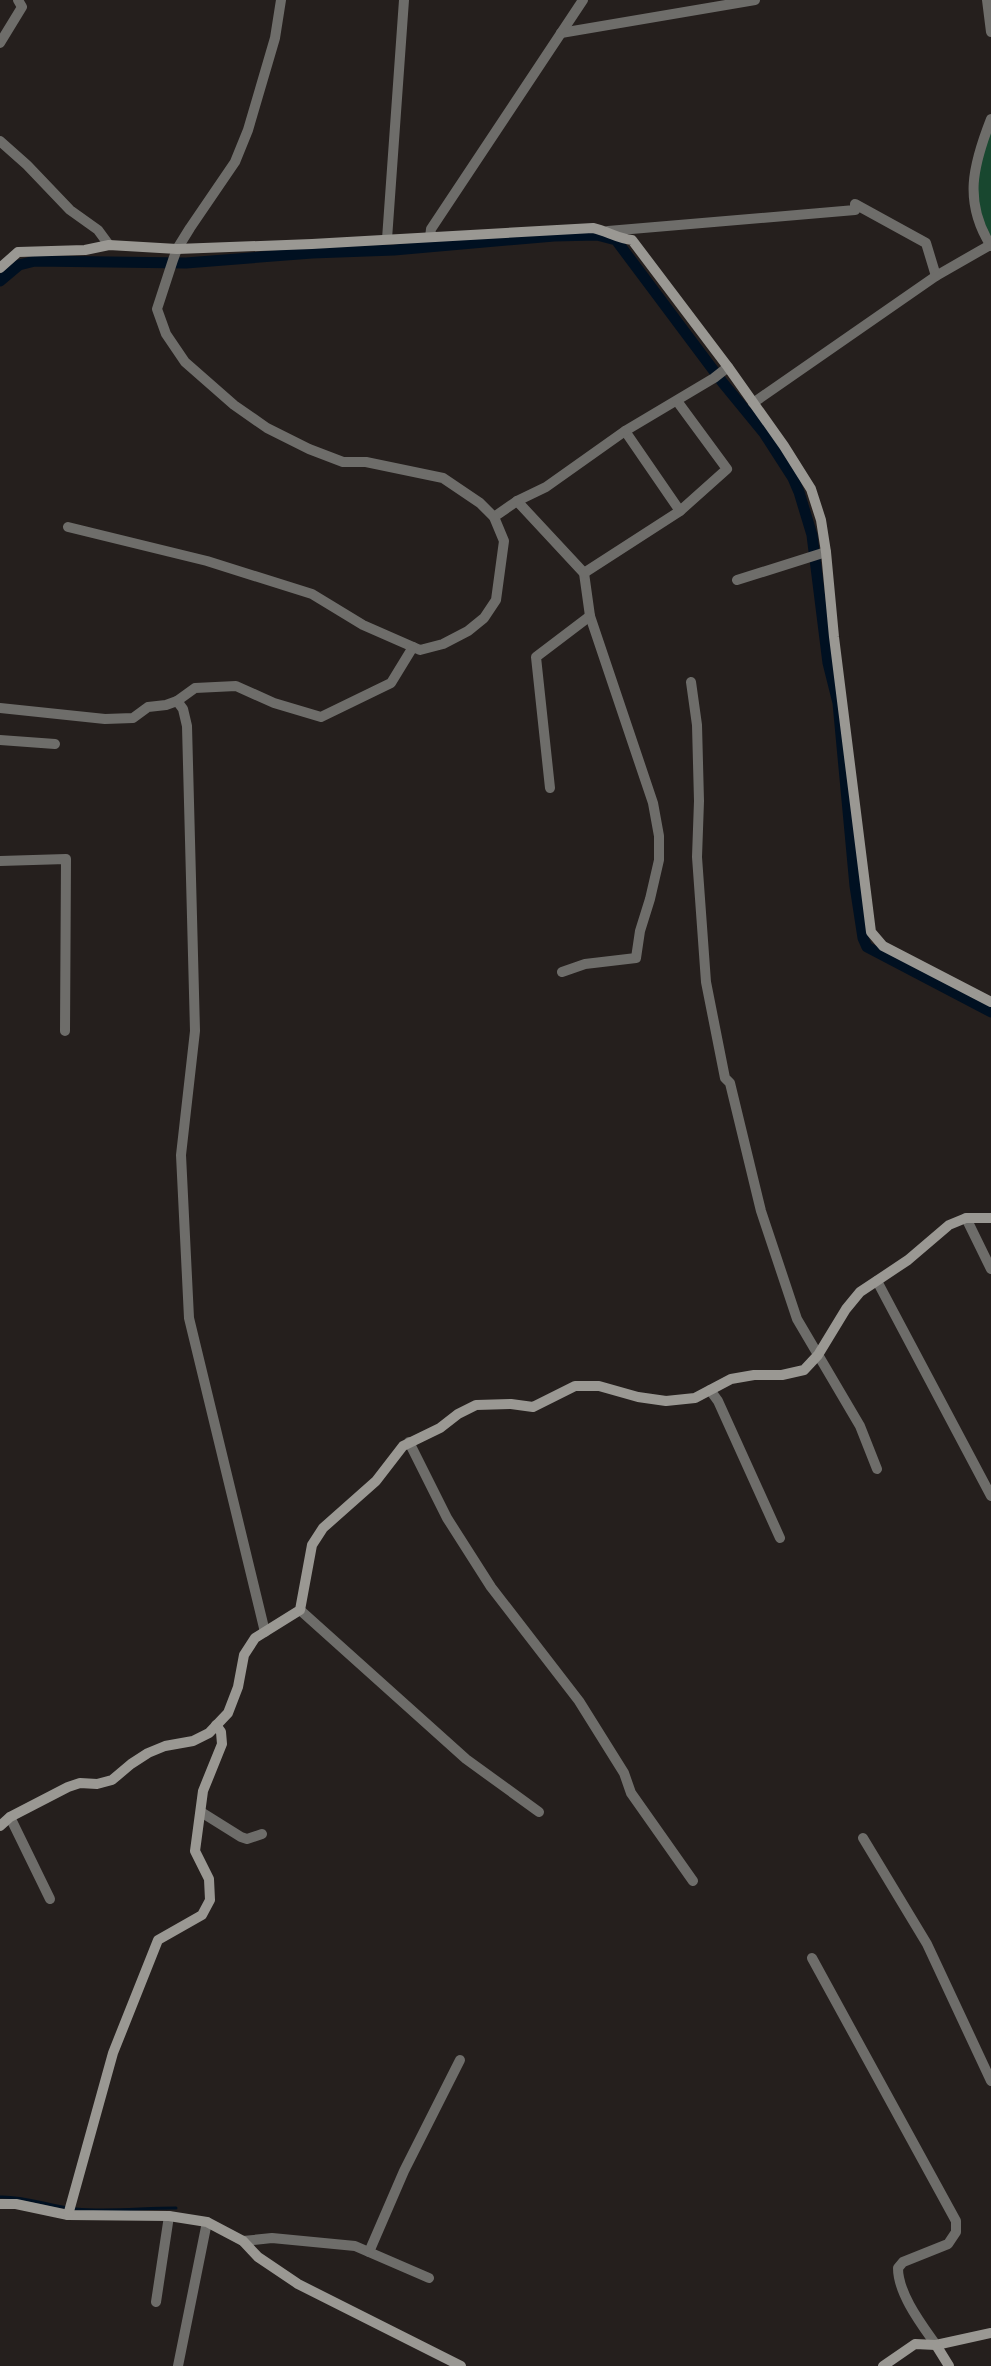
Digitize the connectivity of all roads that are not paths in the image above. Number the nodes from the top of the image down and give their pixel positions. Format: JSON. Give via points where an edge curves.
{"nodes":[{"id":1,"x":18,"y":0,"type":"edge"},
{"id":2,"x":281,"y":0,"type":"edge"},
{"id":3,"x":404,"y":0,"type":"edge"},
{"id":4,"x":582,"y":0,"type":"edge"},
{"id":5,"x":755,"y":0,"type":"edge"},
{"id":6,"x":987,"y":0,"type":"edge"},
{"id":7,"x":991,"y":32,"type":"edge"},
{"id":8,"x":561,"y":33,"type":"junction"},
{"id":9,"x":0,"y":43,"type":"edge"},
{"id":10,"x":991,"y":119,"type":"edge"},
{"id":11,"x":0,"y":141,"type":"edge"},
{"id":12,"x":608,"y":232,"type":"junction"},
{"id":13,"x":430,"y":237,"type":"junction"},
{"id":14,"x":387,"y":239,"type":"junction"},
{"id":15,"x":109,"y":245,"type":"junction"},
{"id":16,"x":991,"y":245,"type":"edge"},
{"id":17,"x":177,"y":249,"type":"junction"},
{"id":18,"x":0,"y":268,"type":"edge"},
{"id":19,"x":936,"y":276,"type":"junction"},
{"id":20,"x":722,"y":372,"type":"junction"},
{"id":21,"x":677,"y":401,"type":"junction"},
{"id":22,"x":753,"y":403,"type":"junction"},
{"id":23,"x":624,"y":431,"type":"junction"},
{"id":24,"x":517,"y":501,"type":"junction"},
{"id":25,"x":680,"y":511,"type":"junction"},
{"id":26,"x":494,"y":517,"type":"junction"},
{"id":27,"x":68,"y":527,"type":"dead end"},
{"id":28,"x":819,"y":554,"type":"junction"},
{"id":29,"x":584,"y":574,"type":"junction"},
{"id":30,"x":737,"y":580,"type":"dead end"},
{"id":31,"x":590,"y":616,"type":"junction"},
{"id":32,"x":414,"y":647,"type":"junction"},
{"id":33,"x":691,"y":682,"type":"dead end"},
{"id":34,"x":177,"y":701,"type":"junction"},
{"id":35,"x":0,"y":708,"type":"edge"},
{"id":36,"x":0,"y":740,"type":"edge"},
{"id":37,"x":56,"y":744,"type":"dead end"},
{"id":38,"x":550,"y":788,"type":"dead end"},
{"id":39,"x":0,"y":861,"type":"edge"},
{"id":40,"x":562,"y":972,"type":"dead end"},
{"id":41,"x":991,"y":1002,"type":"edge"},
{"id":42,"x":65,"y":1031,"type":"dead end"},
{"id":43,"x":966,"y":1218,"type":"junction"},
{"id":44,"x":991,"y":1218,"type":"edge"},
{"id":45,"x":991,"y":1269,"type":"edge"},
{"id":46,"x":877,"y":1281,"type":"junction"},
{"id":47,"x":818,"y":1355,"type":"junction"},
{"id":48,"x":710,"y":1390,"type":"junction"},
{"id":49,"x":409,"y":1442,"type":"junction"},
{"id":50,"x":877,"y":1469,"type":"dead end"},
{"id":51,"x":991,"y":1496,"type":"edge"},
{"id":52,"x":780,"y":1538,"type":"dead end"},
{"id":53,"x":300,"y":1610,"type":"junction"},
{"id":54,"x":265,"y":1632,"type":"junction"},
{"id":55,"x":216,"y":1725,"type":"junction"},
{"id":56,"x":200,"y":1812,"type":"junction"},
{"id":57,"x":540,"y":1812,"type":"dead end"},
{"id":58,"x":10,"y":1816,"type":"junction"},
{"id":59,"x":0,"y":1826,"type":"edge"},
{"id":60,"x":262,"y":1834,"type":"dead end"},
{"id":61,"x":864,"y":1838,"type":"dead end"},
{"id":62,"x":693,"y":1881,"type":"dead end"},
{"id":63,"x":50,"y":1900,"type":"dead end"},
{"id":64,"x":812,"y":1958,"type":"dead end"},
{"id":65,"x":460,"y":2060,"type":"dead end"},
{"id":66,"x":991,"y":2081,"type":"edge"},
{"id":67,"x":0,"y":2204,"type":"edge"},
{"id":68,"x":69,"y":2209,"type":"junction"},
{"id":69,"x":169,"y":2216,"type":"junction"},
{"id":70,"x":208,"y":2222,"type":"junction"},
{"id":71,"x":243,"y":2241,"type":"junction"},
{"id":72,"x":368,"y":2252,"type":"junction"},
{"id":73,"x":429,"y":2278,"type":"dead end"},
{"id":74,"x":156,"y":2302,"type":"dead end"},
{"id":75,"x":991,"y":2333,"type":"edge"},
{"id":76,"x":936,"y":2346,"type":"junction"},
{"id":77,"x":178,"y":2366,"type":"edge"},
{"id":78,"x":460,"y":2366,"type":"edge"},
{"id":79,"x":883,"y":2366,"type":"edge"},
{"id":80,"x":949,"y":2366,"type":"edge"}],
"edges":[{"from":1,"to":9,"type":"street","via":[[22,7]]},
{"from":2,"to":17,"type":"street","via":[[275,38],[236,162]]},
{"from":3,"to":14,"type":"street"},
{"from":4,"to":8,"type":"street"},
{"from":5,"to":8,"type":"street"},
{"from":6,"to":7,"type":"street"},
{"from":8,"to":13,"type":"street","via":[[431,229]]},
{"from":10,"to":16,"type":"street","via":[[981,144],[972,194],[976,217]]},
{"from":11,"to":15,"type":"street","via":[[70,210],[98,230]]},
{"from":12,"to":13,"type":"street","via":[[593,228]]},
{"from":12,"to":19,"type":"street","via":[[856,210],[855,204],[926,243]]},
{"from":12,"to":20,"type":"street","via":[[623,240],[632,240]]},
{"from":13,"to":14,"type":"street"},
{"from":14,"to":17,"type":"street"},
{"from":15,"to":17,"type":"street"},
{"from":15,"to":18,"type":"street","via":[[85,250],[18,252]]},
{"from":16,"to":19,"type":"street"},
{"from":17,"to":26,"type":"street","via":[[157,309],[166,334],[185,362],[234,405],[267,428],[343,462],[366,462],[443,478],[480,503]]},
{"from":19,"to":22,"type":"street"},
{"from":20,"to":21,"type":"street"},
{"from":20,"to":22,"type":"street"},
{"from":21,"to":23,"type":"street"},
{"from":21,"to":25,"type":"street","via":[[727,469]]},
{"from":22,"to":28,"type":"street","via":[[811,489],[821,520]]},
{"from":23,"to":24,"type":"street","via":[[546,487]]},
{"from":23,"to":25,"type":"street"},
{"from":24,"to":26,"type":"street"},
{"from":24,"to":29,"type":"street"},
{"from":25,"to":29,"type":"street"},
{"from":26,"to":32,"type":"street","via":[[504,541],[496,600],[484,618],[468,631],[443,644],[420,650]]},
{"from":27,"to":32,"type":"street","via":[[207,561],[312,594],[363,625]]},
{"from":28,"to":30,"type":"street"},
{"from":28,"to":41,"type":"street","via":[[834,637],[871,932],[882,946]]},
{"from":29,"to":31,"type":"street"},
{"from":31,"to":38,"type":"street","via":[[536,657]]},
{"from":31,"to":40,"type":"street","via":[[653,803],[659,836],[659,860],[636,958],[585,964]]},
{"from":32,"to":34,"type":"street","via":[[391,683],[321,717],[274,703],[236,686],[195,688]]},
{"from":33,"to":47,"type":"street","via":[[697,725],[697,857],[706,982],[725,1078],[730,1083],[761,1211],[797,1319]]},
{"from":34,"to":35,"type":"street","via":[[166,706],[148,707],[133,718],[105,719]]},
{"from":34,"to":54,"type":"street","via":[[183,709],[187,726],[195,1031],[181,1155],[189,1318]]},
{"from":36,"to":37,"type":"street"},
{"from":39,"to":42,"type":"street","via":[[66,859]]},
{"from":43,"to":44,"type":"street"},
{"from":43,"to":45,"type":"street"},
{"from":43,"to":46,"type":"street","via":[[949,1225]]},
{"from":46,"to":47,"type":"street","via":[[860,1292],[846,1309]]},
{"from":46,"to":51,"type":"street"},
{"from":47,"to":48,"type":"street","via":[[804,1370],[732,1379]]},
{"from":47,"to":50,"type":"street","via":[[860,1426]]},
{"from":48,"to":49,"type":"street","via":[[695,1398],[666,1401],[599,1386],[575,1386],[533,1406],[476,1405],[440,1428]]},
{"from":48,"to":52,"type":"street","via":[[718,1401]]},
{"from":49,"to":53,"type":"street","via":[[376,1481],[316,1538]]},
{"from":49,"to":62,"type":"street","via":[[448,1518],[491,1587],[579,1701],[624,1773],[631,1793]]},
{"from":53,"to":54,"type":"street"},
{"from":53,"to":57,"type":"street","via":[[466,1759]]},
{"from":54,"to":55,"type":"street","via":[[255,1638],[244,1655],[235,1696],[228,1712]]},
{"from":55,"to":56,"type":"street","via":[[221,1732],[222,1744],[203,1790]]},
{"from":55,"to":58,"type":"street","via":[[209,1733],[193,1741],[148,1753],[112,1780],[68,1787]]},
{"from":56,"to":60,"type":"street","via":[[241,1837],[247,1839]]},
{"from":56,"to":68,"type":"street","via":[[195,1851],[209,1879],[210,1900],[202,1915],[158,1940],[113,2053]]},
{"from":58,"to":59,"type":"street"},
{"from":58,"to":63,"type":"street"},
{"from":61,"to":66,"type":"street","via":[[927,1944]]},
{"from":64,"to":76,"type":"street","via":[[956,2221],[956,2232],[948,2244],[903,2262],[898,2268],[913,2311]]},
{"from":65,"to":72,"type":"street","via":[[404,2171]]},
{"from":67,"to":68,"type":"street"},
{"from":68,"to":69,"type":"street"},
{"from":69,"to":70,"type":"street"},
{"from":69,"to":74,"type":"street"},
{"from":70,"to":71,"type":"street"},
{"from":70,"to":77,"type":"street"},
{"from":71,"to":72,"type":"street","via":[[272,2238],[355,2246]]},
{"from":71,"to":78,"type":"street","via":[[258,2256],[298,2284]]},
{"from":72,"to":73,"type":"street"},
{"from":75,"to":76,"type":"street"},
{"from":76,"to":79,"type":"street","via":[[915,2344]]},
{"from":76,"to":80,"type":"street"}]}
